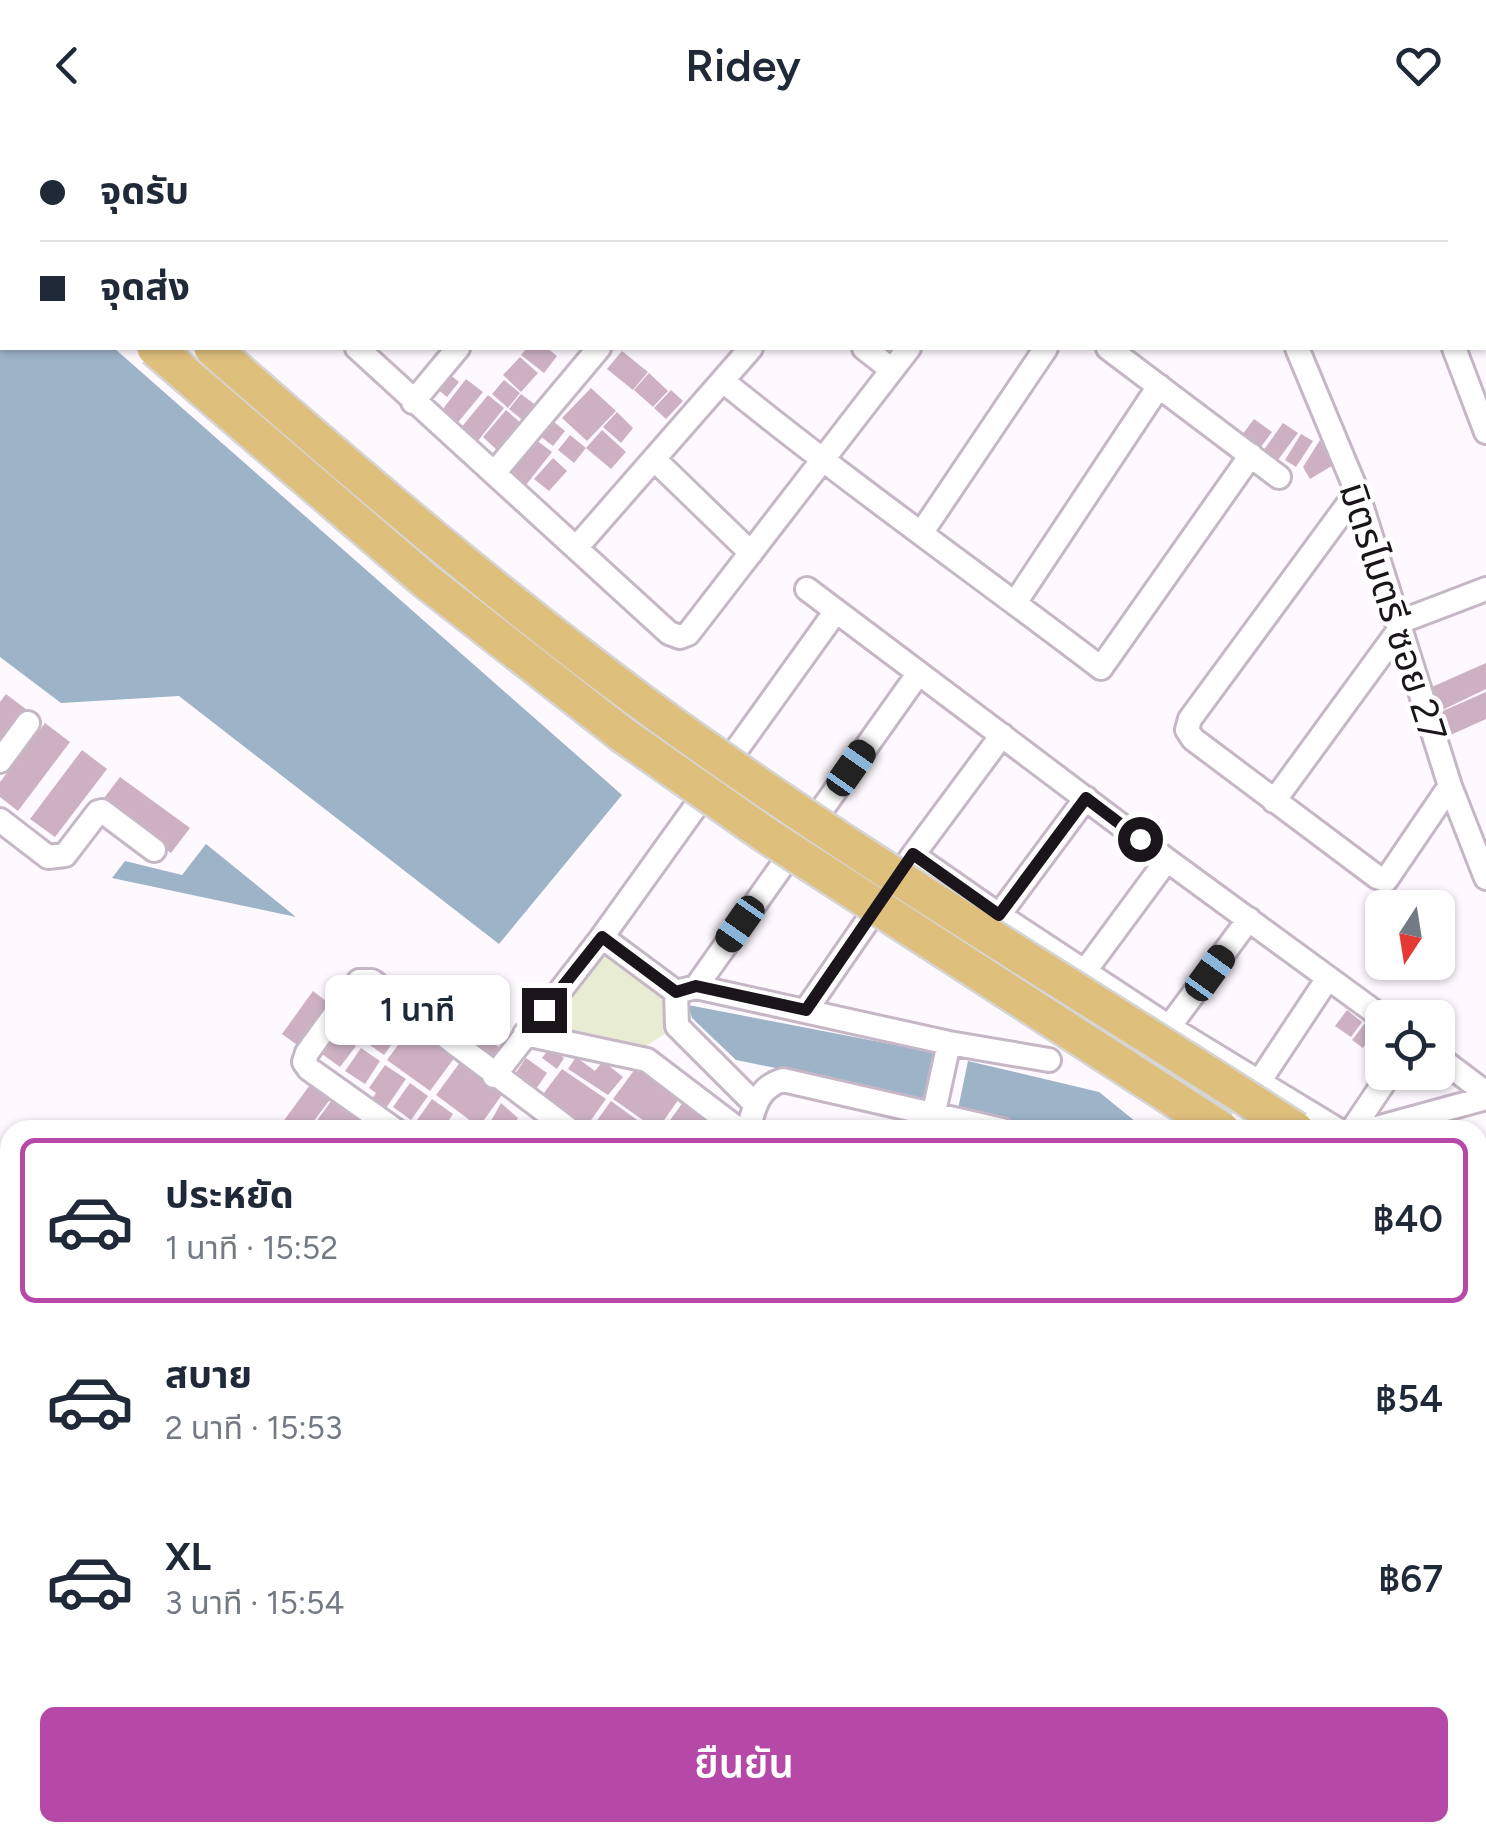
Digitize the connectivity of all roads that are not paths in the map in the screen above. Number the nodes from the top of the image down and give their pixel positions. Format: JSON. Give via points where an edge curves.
{"nodes":[{"id":1,"x":156,"y":350,"type":"edge"},
{"id":2,"x":214,"y":350,"type":"edge"},
{"id":3,"x":359,"y":350,"type":"edge"},
{"id":4,"x":456,"y":350,"type":"edge"},
{"id":5,"x":597,"y":350,"type":"edge"},
{"id":6,"x":750,"y":350,"type":"edge"},
{"id":7,"x":867,"y":350,"type":"edge"},
{"id":8,"x":907,"y":350,"type":"edge"},
{"id":9,"x":1045,"y":350,"type":"edge"},
{"id":10,"x":1111,"y":350,"type":"edge"},
{"id":11,"x":1298,"y":350,"type":"edge"},
{"id":12,"x":1455,"y":350,"type":"edge"},
{"id":13,"x":892,"y":370,"type":"junction"},
{"id":14,"x":724,"y":381,"type":"junction"},
{"id":15,"x":1159,"y":386,"type":"junction"},
{"id":16,"x":414,"y":402,"type":"junction"},
{"id":17,"x":1486,"y":432,"type":"edge"},
{"id":18,"x":1250,"y":456,"type":"junction"},
{"id":19,"x":655,"y":460,"type":"junction"},
{"id":20,"x":822,"y":462,"type":"junction"},
{"id":21,"x":495,"y":472,"type":"junction"},
{"id":22,"x":1279,"y":477,"type":"dead end"},
{"id":23,"x":1356,"y":492,"type":"junction"},
{"id":24,"x":922,"y":532,"type":"junction"},
{"id":25,"x":576,"y":548,"type":"junction"},
{"id":26,"x":751,"y":553,"type":"junction"},
{"id":27,"x":807,"y":588,"type":"dead end"},
{"id":28,"x":1486,"y":589,"type":"edge"},
{"id":29,"x":1015,"y":602,"type":"junction"},
{"id":30,"x":836,"y":611,"type":"junction"},
{"id":31,"x":1398,"y":627,"type":"junction"},
{"id":32,"x":918,"y":674,"type":"junction"},
{"id":33,"x":28,"y":723,"type":"dead end"},
{"id":34,"x":1002,"y":735,"type":"junction"},
{"id":35,"x":0,"y":761,"type":"edge"},
{"id":36,"x":1450,"y":786,"type":"junction"},
{"id":37,"x":1086,"y":798,"type":"junction"},
{"id":38,"x":1274,"y":800,"type":"junction"},
{"id":39,"x":0,"y":820,"type":"edge"},
{"id":40,"x":154,"y":850,"type":"dead end"},
{"id":41,"x":913,"y":854,"type":"junction"},
{"id":42,"x":1167,"y":860,"type":"junction"},
{"id":43,"x":1486,"y":878,"type":"edge"},
{"id":44,"x":999,"y":915,"type":"junction"},
{"id":45,"x":1249,"y":920,"type":"junction"},
{"id":46,"x":602,"y":937,"type":"junction"},
{"id":47,"x":1085,"y":972,"type":"junction"},
{"id":48,"x":1328,"y":978,"type":"junction"},
{"id":49,"x":686,"y":989,"type":"junction"},
{"id":50,"x":1365,"y":1005,"type":"edge"},
{"id":51,"x":806,"y":1010,"type":"junction"},
{"id":52,"x":1170,"y":1026,"type":"junction"},
{"id":53,"x":525,"y":1034,"type":"junction"},
{"id":54,"x":950,"y":1043,"type":"junction"},
{"id":55,"x":1049,"y":1060,"type":"dead end"},
{"id":56,"x":1455,"y":1071,"type":"edge"},
{"id":57,"x":494,"y":1076,"type":"junction"},
{"id":58,"x":1259,"y":1082,"type":"junction"},
{"id":59,"x":1379,"y":1090,"type":"edge"},
{"id":60,"x":1486,"y":1096,"type":"edge"},
{"id":61,"x":756,"y":1104,"type":"junction"},
{"id":62,"x":381,"y":1120,"type":"edge"},
{"id":63,"x":556,"y":1120,"type":"edge"},
{"id":64,"x":725,"y":1120,"type":"edge"},
{"id":65,"x":751,"y":1120,"type":"edge"},
{"id":66,"x":925,"y":1120,"type":"edge"},
{"id":67,"x":932,"y":1120,"type":"edge"},
{"id":68,"x":1207,"y":1120,"type":"edge"},
{"id":69,"x":1280,"y":1120,"type":"edge"},
{"id":70,"x":1322,"y":1120,"type":"edge"},
{"id":71,"x":1359,"y":1120,"type":"edge"},
{"id":72,"x":1403,"y":1120,"type":"edge"}],
"edges":[{"from":1,"to":68,"type":"highway","bridge":true,"via":[[426,581],[623,734],[766,835]]},
{"from":2,"to":69,"type":"highway","bridge":true,"via":[[359,477],[644,703]]},
{"from":3,"to":16,"type":"street"},
{"from":4,"to":16,"type":"street"},
{"from":5,"to":21,"type":"street"},
{"from":6,"to":14,"type":"street"},
{"from":7,"to":13,"type":"street"},
{"from":8,"to":13,"type":"street"},
{"from":9,"to":24,"type":"street"},
{"from":10,"to":15,"type":"street"},
{"from":11,"to":23,"type":"street","name":"มิตรไมตรี ซอย 27"},
{"from":12,"to":17,"type":"street"},
{"from":13,"to":20,"type":"street"},
{"from":14,"to":19,"type":"street"},
{"from":14,"to":20,"type":"street"},
{"from":15,"to":18,"type":"street"},
{"from":15,"to":29,"type":"street"},
{"from":16,"to":21,"type":"street"},
{"from":18,"to":22,"type":"street"},
{"from":18,"to":29,"type":"street","via":[[1101,668]]},
{"from":19,"to":25,"type":"street"},
{"from":19,"to":26,"type":"street"},
{"from":20,"to":24,"type":"street"},
{"from":20,"to":26,"type":"street"},
{"from":21,"to":25,"type":"street"},
{"from":23,"to":31,"type":"street","name":"มิตรไมตรี ซอย 27"},
{"from":23,"to":38,"type":"street","via":[[1187,730]]},
{"from":24,"to":29,"type":"street"},
{"from":25,"to":26,"type":"street","via":[[680,638]]},
{"from":27,"to":30,"type":"street"},
{"from":28,"to":31,"type":"street"},
{"from":30,"to":32,"type":"street"},
{"from":30,"to":46,"type":"street"},
{"from":31,"to":36,"type":"street","name":"มิตรไมตรี ซอย 27"},
{"from":31,"to":38,"type":"street"},
{"from":32,"to":34,"type":"street"},
{"from":32,"to":49,"type":"street"},
{"from":33,"to":35,"type":"street"},
{"from":34,"to":37,"type":"street"},
{"from":34,"to":41,"type":"street"},
{"from":36,"to":38,"type":"street","via":[[1386,880]]},
{"from":36,"to":43,"type":"street","name":"มิตรไมตรี ซอย 27"},
{"from":37,"to":42,"type":"street"},
{"from":37,"to":44,"type":"street"},
{"from":39,"to":40,"type":"street","via":[[57,857],[102,811]]},
{"from":41,"to":44,"type":"street"},
{"from":41,"to":51,"type":"street"},
{"from":42,"to":45,"type":"street"},
{"from":42,"to":47,"type":"street"},
{"from":44,"to":47,"type":"street"},
{"from":45,"to":48,"type":"street"},
{"from":45,"to":52,"type":"street"},
{"from":46,"to":49,"type":"street"},
{"from":46,"to":53,"type":"street"},
{"from":47,"to":52,"type":"street"},
{"from":48,"to":50,"type":"street"},
{"from":48,"to":58,"type":"street"},
{"from":49,"to":51,"type":"street"},
{"from":49,"to":61,"type":"street","via":[[677,1026]]},
{"from":51,"to":54,"type":"street"},
{"from":52,"to":58,"type":"street"},
{"from":53,"to":57,"type":"street"},
{"from":53,"to":64,"type":"street","via":[[646,1060]]},
{"from":54,"to":55,"type":"street"},
{"from":54,"to":67,"type":"street"},
{"from":56,"to":60,"type":"street"},
{"from":57,"to":62,"type":"street","via":[[372,981],[359,981],[304,1062]]},
{"from":57,"to":63,"type":"street"},
{"from":58,"to":70,"type":"street"},
{"from":59,"to":71,"type":"street"},
{"from":60,"to":72,"type":"street"},
{"from":61,"to":65,"type":"street"},
{"from":61,"to":66,"type":"street","via":[[765,1089],[784,1080]]}]}
